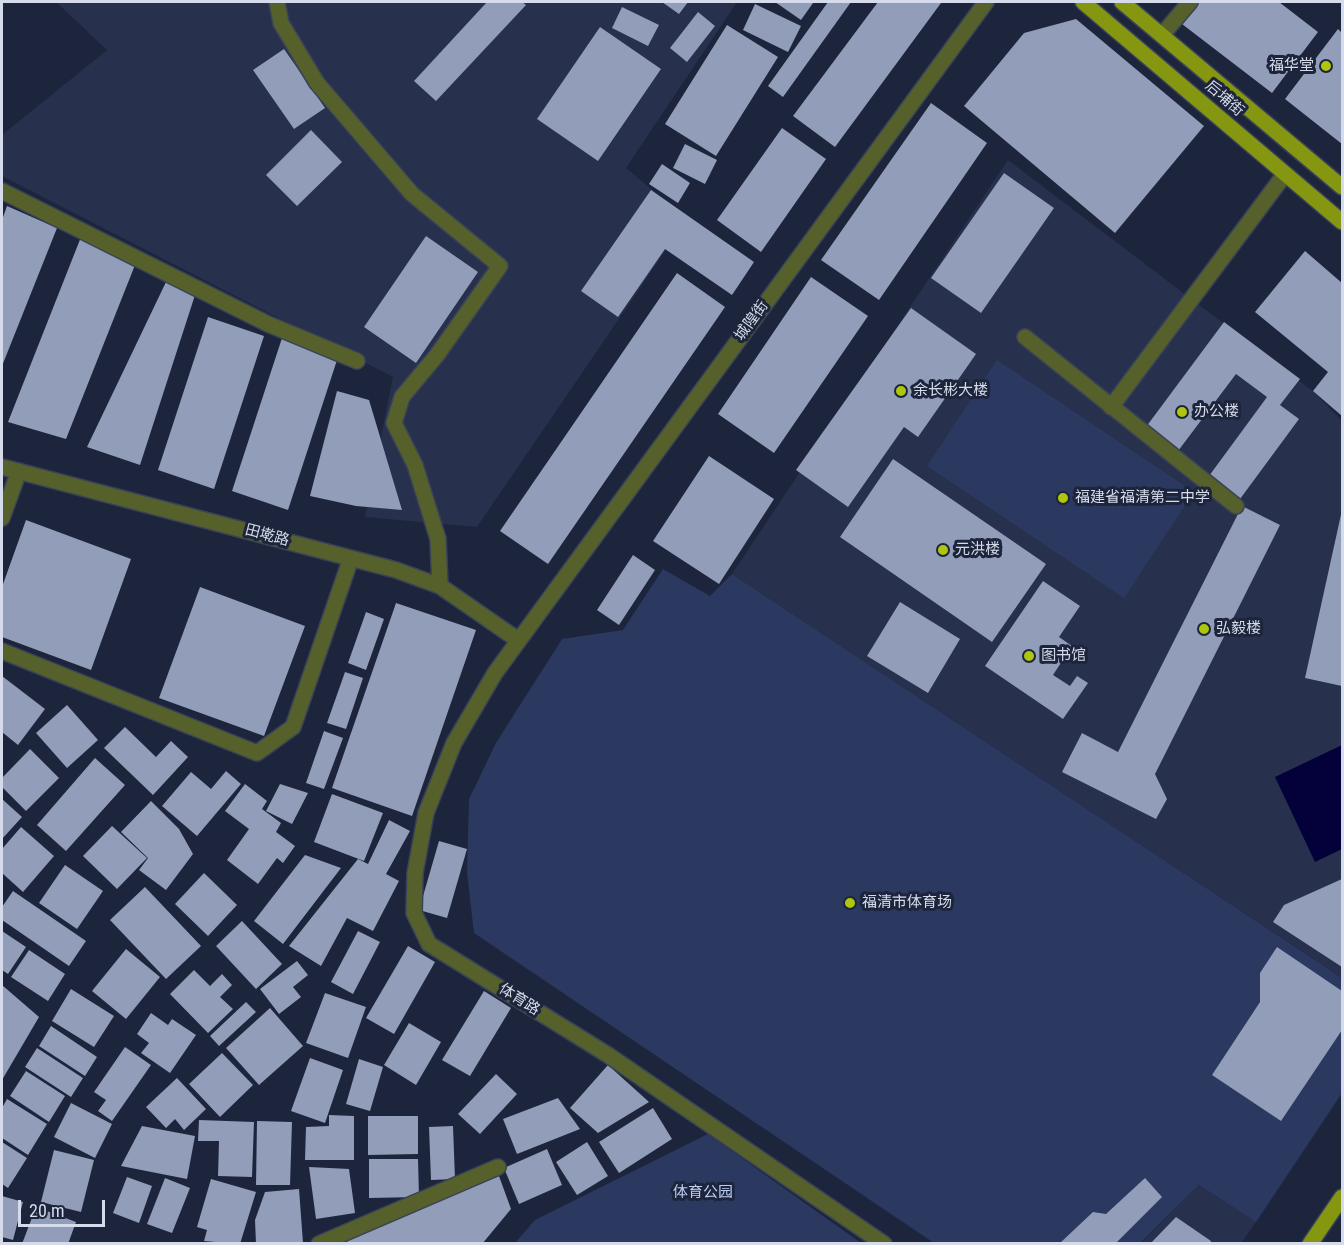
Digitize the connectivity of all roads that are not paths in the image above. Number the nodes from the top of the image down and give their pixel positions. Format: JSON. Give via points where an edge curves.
{"nodes":[{"id":1,"x":277,"y":2,"type":"edge"},
{"id":2,"x":986,"y":2,"type":"edge"},
{"id":3,"x":1083,"y":2,"type":"edge"},
{"id":4,"x":1122,"y":2,"type":"edge"},
{"id":5,"x":1190,"y":2,"type":"edge"},
{"id":6,"x":1162,"y":35,"type":"junction"},
{"id":7,"x":1285,"y":174,"type":"junction"},
{"id":8,"x":1342,"y":188,"type":"edge"},
{"id":9,"x":2,"y":191,"type":"edge"},
{"id":10,"x":1342,"y":222,"type":"edge"},
{"id":11,"x":1025,"y":337,"type":"dead end"},
{"id":12,"x":357,"y":361,"type":"dead end"},
{"id":13,"x":1111,"y":407,"type":"junction"},
{"id":14,"x":2,"y":467,"type":"edge"},
{"id":15,"x":19,"y":471,"type":"junction"},
{"id":16,"x":1236,"y":506,"type":"dead end"},
{"id":17,"x":2,"y":518,"type":"edge"},
{"id":18,"x":351,"y":558,"type":"junction"},
{"id":19,"x":440,"y":586,"type":"junction"},
{"id":20,"x":518,"y":640,"type":"junction"},
{"id":21,"x":2,"y":651,"type":"edge"},
{"id":22,"x":498,"y":1167,"type":"dead end"},
{"id":23,"x":1342,"y":1197,"type":"edge"},
{"id":24,"x":319,"y":1244,"type":"edge"},
{"id":25,"x":884,"y":1244,"type":"edge"},
{"id":26,"x":1310,"y":1244,"type":"edge"}],
"edges":[{"from":1,"to":19,"type":"street","via":[[281,23],[317,83],[412,194],[500,266],[402,397],[394,423],[415,465],[438,539]]},
{"from":2,"to":20,"type":"street","name":"城隍街"},
{"from":3,"to":7,"type":"main road","name":"后埔街"},
{"from":4,"to":6,"type":"main road","name":"后埔街"},
{"from":5,"to":6,"type":"street"},
{"from":6,"to":8,"type":"main road","name":"后埔街"},
{"from":7,"to":10,"type":"main road","name":"后埔街"},
{"from":7,"to":13,"type":"street"},
{"from":9,"to":12,"type":"street","via":[[268,324]]},
{"from":11,"to":13,"type":"street"},
{"from":13,"to":16,"type":"street"},
{"from":14,"to":15,"type":"street","name":"田墘路"},
{"from":15,"to":17,"type":"street"},
{"from":15,"to":18,"type":"street","name":"田墘路"},
{"from":18,"to":19,"type":"street","name":"田墘路"},
{"from":18,"to":21,"type":"street","via":[[293,727],[257,753]]},
{"from":19,"to":20,"type":"street","name":"田墘路"},
{"from":20,"to":25,"type":"street","name":"体育路","via":[[454,743],[426,813],[415,873],[414,913],[429,944],[608,1055]]},
{"from":22,"to":24,"type":"street"},
{"from":23,"to":26,"type":"main road"}]}
